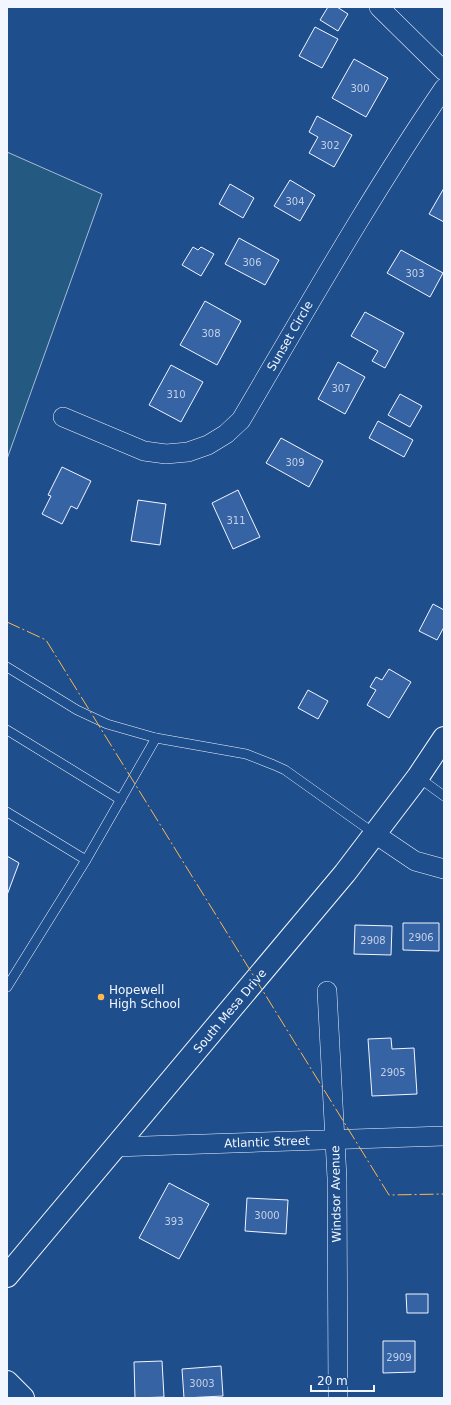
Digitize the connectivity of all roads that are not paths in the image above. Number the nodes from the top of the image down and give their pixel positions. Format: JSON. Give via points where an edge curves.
{"nodes":[{"id":1,"x":379,"y":7,"type":"edge"},
{"id":2,"x":444,"y":71,"type":"edge"},
{"id":3,"x":444,"y":88,"type":"edge"},
{"id":4,"x":63,"y":417,"type":"dead end"},
{"id":5,"x":7,"y":667,"type":"edge"},
{"id":6,"x":7,"y":730,"type":"edge"},
{"id":7,"x":156,"y":738,"type":"junction"},
{"id":8,"x":444,"y":738,"type":"edge"},
{"id":9,"x":418,"y":778,"type":"junction"},
{"id":10,"x":444,"y":796,"type":"edge"},
{"id":11,"x":121,"y":800,"type":"junction"},
{"id":12,"x":7,"y":812,"type":"edge"},
{"id":13,"x":375,"y":834,"type":"junction"},
{"id":14,"x":86,"y":860,"type":"junction"},
{"id":15,"x":444,"y":869,"type":"edge"},
{"id":16,"x":7,"y":987,"type":"edge"},
{"id":17,"x":327,"y":991,"type":"dead end"},
{"id":18,"x":444,"y":1136,"type":"edge"},
{"id":19,"x":335,"y":1140,"type":"junction"},
{"id":20,"x":115,"y":1147,"type":"junction"},
{"id":21,"x":7,"y":1276,"type":"edge"},
{"id":22,"x":7,"y":1382,"type":"edge"},
{"id":23,"x":23,"y":1398,"type":"edge"},
{"id":24,"x":338,"y":1398,"type":"edge"}],
"edges":[{"from":1,"to":2,"type":"street"},
{"from":3,"to":4,"type":"street","name":"Sunset Circle","via":[[404,146],[241,420],[226,434],[208,445],[188,452],[166,454],[144,451]]},
{"from":5,"to":7,"type":"lane","via":[[78,710],[107,724]]},
{"from":6,"to":11,"type":"lane"},
{"from":7,"to":11,"type":"lane"},
{"from":7,"to":13,"type":"lane","via":[[246,754],[274,765],[285,770]]},
{"from":8,"to":9,"type":"main road","name":"South Mesa Drive"},
{"from":9,"to":10,"type":"lane"},
{"from":9,"to":13,"type":"main road","name":"South Mesa Drive"},
{"from":11,"to":14,"type":"lane"},
{"from":12,"to":14,"type":"lane"},
{"from":13,"to":15,"type":"street","via":[[415,861]]},
{"from":13,"to":20,"type":"main road","name":"South Mesa Drive"},
{"from":14,"to":16,"type":"lane"},
{"from":17,"to":19,"type":"street","name":"Windsor Avenue"},
{"from":18,"to":19,"type":"street","name":"Atlantic Street"},
{"from":19,"to":20,"type":"street","name":"Atlantic Street"},
{"from":19,"to":24,"type":"street","name":"Windsor Avenue"},
{"from":20,"to":21,"type":"main road","name":"South Mesa Drive"},
{"from":22,"to":23,"type":"main road"}]}
